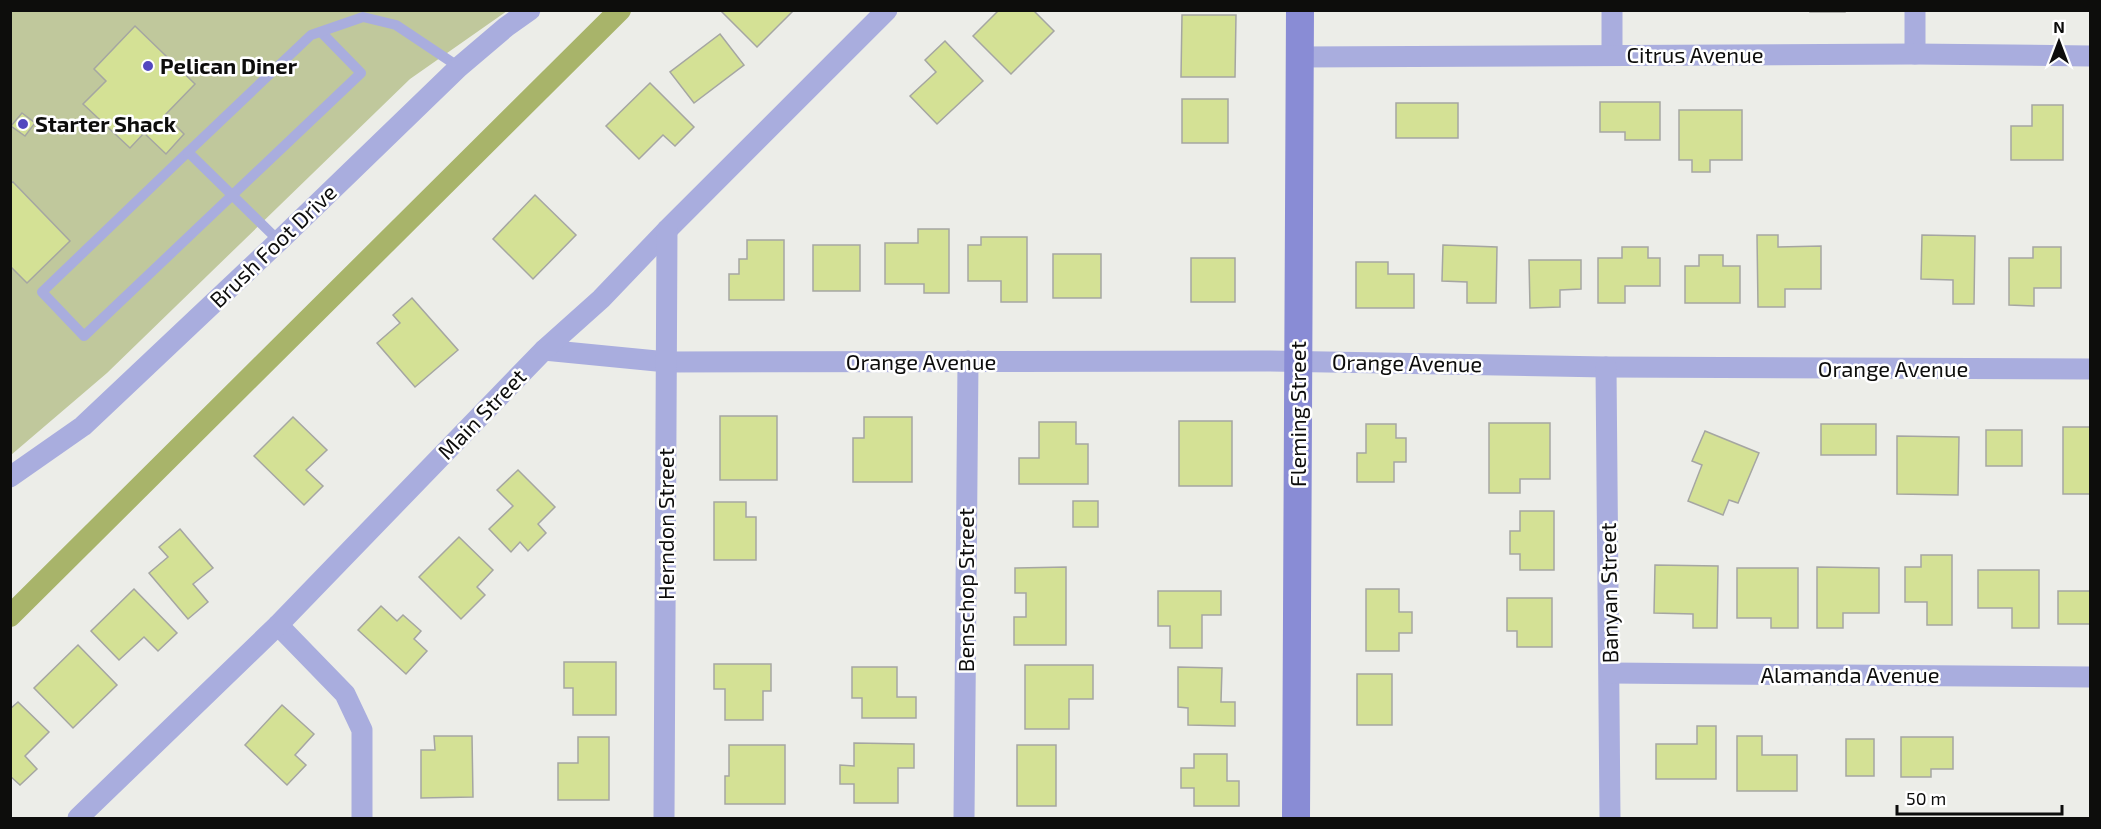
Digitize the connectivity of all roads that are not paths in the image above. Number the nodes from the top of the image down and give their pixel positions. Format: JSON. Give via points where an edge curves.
{"nodes":[{"id":1,"x":530,"y":10,"type":"edge"},
{"id":2,"x":888,"y":10,"type":"edge"},
{"id":3,"x":1300,"y":10,"type":"edge"},
{"id":4,"x":1612,"y":10,"type":"edge"},
{"id":5,"x":1915,"y":10,"type":"edge"},
{"id":6,"x":321,"y":32,"type":"junction"},
{"id":7,"x":1915,"y":54,"type":"junction"},
{"id":8,"x":1612,"y":55,"type":"junction"},
{"id":9,"x":2091,"y":56,"type":"edge"},
{"id":10,"x":1300,"y":57,"type":"junction"},
{"id":11,"x":459,"y":67,"type":"junction"},
{"id":12,"x":188,"y":152,"type":"junction"},
{"id":13,"x":233,"y":196,"type":"junction"},
{"id":14,"x":667,"y":230,"type":"junction"},
{"id":15,"x":279,"y":241,"type":"junction"},
{"id":16,"x":544,"y":350,"type":"junction"},
{"id":17,"x":968,"y":361,"type":"junction"},
{"id":18,"x":1298,"y":361,"type":"junction"},
{"id":19,"x":667,"y":362,"type":"junction"},
{"id":20,"x":1606,"y":368,"type":"junction"},
{"id":21,"x":2091,"y":369,"type":"edge"},
{"id":22,"x":10,"y":477,"type":"edge"},
{"id":23,"x":278,"y":625,"type":"junction"},
{"id":24,"x":1610,"y":673,"type":"junction"},
{"id":25,"x":2091,"y":677,"type":"edge"},
{"id":26,"x":78,"y":819,"type":"edge"},
{"id":27,"x":362,"y":819,"type":"edge"},
{"id":28,"x":664,"y":819,"type":"edge"},
{"id":29,"x":964,"y":819,"type":"edge"},
{"id":30,"x":1296,"y":819,"type":"edge"},
{"id":31,"x":1610,"y":819,"type":"edge"}],
"edges":[{"from":1,"to":11,"type":"street","name":"Brush Foot Drive"},
{"from":2,"to":14,"type":"street","name":"Main Street"},
{"from":3,"to":10,"type":"street","name":"Fleming Street"},
{"from":4,"to":8,"type":"street"},
{"from":5,"to":7,"type":"street"},
{"from":6,"to":11,"type":"lane","via":[[363,17],[396,25]]},
{"from":6,"to":12,"type":"lane","via":[[311,36]]},
{"from":6,"to":13,"type":"lane","via":[[361,73]]},
{"from":7,"to":8,"type":"street","name":"Citrus Avenue"},
{"from":7,"to":9,"type":"street","name":"Citrus Avenue"},
{"from":8,"to":10,"type":"street","name":"Citrus Avenue"},
{"from":10,"to":18,"type":"street","name":"Fleming Street"},
{"from":11,"to":15,"type":"street","name":"Brush Foot Drive"},
{"from":12,"to":13,"type":"lane"},
{"from":12,"to":13,"type":"lane","via":[[42,292],[84,336]]},
{"from":13,"to":15,"type":"lane"},
{"from":14,"to":16,"type":"street","name":"Main Street","via":[[601,299]]},
{"from":14,"to":19,"type":"street","name":"Herndon Street"},
{"from":15,"to":22,"type":"street","name":"Brush Foot Drive","via":[[82,426]]},
{"from":16,"to":19,"type":"street","name":"Orange Avenue"},
{"from":16,"to":23,"type":"street","name":"Main Street"},
{"from":17,"to":18,"type":"street","name":"Orange Avenue"},
{"from":17,"to":19,"type":"street","name":"Orange Avenue"},
{"from":17,"to":29,"type":"street","name":"Benschop Street"},
{"from":18,"to":20,"type":"street","name":"Orange Avenue"},
{"from":18,"to":30,"type":"street","name":"Fleming Street"},
{"from":19,"to":28,"type":"street","name":"Herndon Street"},
{"from":20,"to":21,"type":"street","name":"Orange Avenue"},
{"from":20,"to":24,"type":"street","name":"Banyan Street"},
{"from":23,"to":26,"type":"street","name":"Main Street"},
{"from":23,"to":27,"type":"street","via":[[345,694],[362,730]]},
{"from":24,"to":25,"type":"street","name":"Alamanda Avenue"},
{"from":24,"to":31,"type":"street","name":"Banyan Street"}]}
